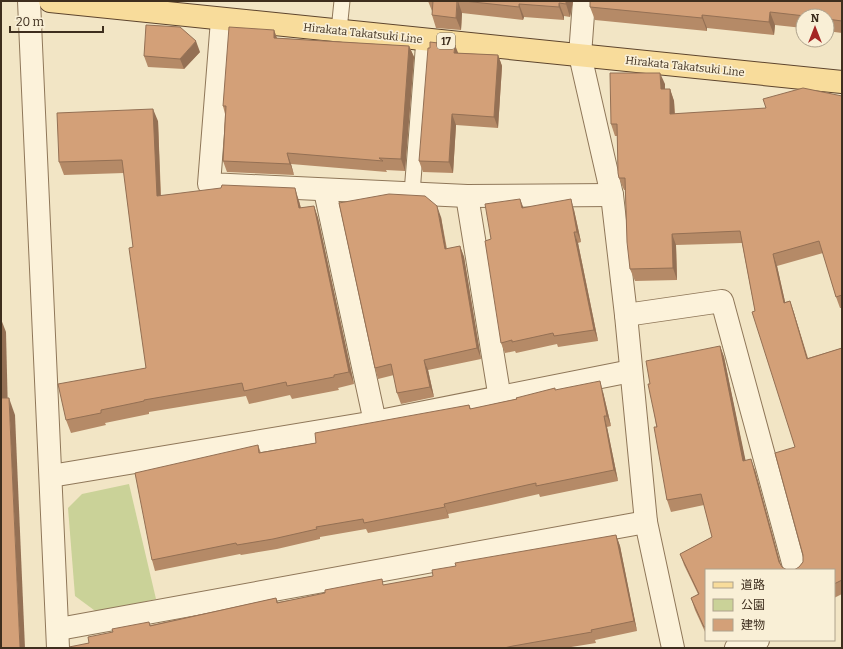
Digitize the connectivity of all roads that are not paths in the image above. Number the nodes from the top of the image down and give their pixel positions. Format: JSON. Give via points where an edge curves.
{"nodes":[{"id":1,"x":29,"y":1,"type":"edge"},
{"id":2,"x":50,"y":1,"type":"edge"},
{"id":3,"x":342,"y":1,"type":"edge"},
{"id":4,"x":584,"y":1,"type":"edge"},
{"id":5,"x":222,"y":20,"type":"junction"},
{"id":6,"x":339,"y":30,"type":"junction"},
{"id":7,"x":424,"y":39,"type":"junction"},
{"id":8,"x":580,"y":55,"type":"junction"},
{"id":9,"x":842,"y":82,"type":"edge"},
{"id":10,"x":325,"y":191,"type":"junction"},
{"id":11,"x":412,"y":193,"type":"junction"},
{"id":12,"x":612,"y":195,"type":"junction"},
{"id":13,"x":467,"y":196,"type":"junction"},
{"id":14,"x":626,"y":316,"type":"junction"},
{"id":15,"x":631,"y":371,"type":"junction"},
{"id":16,"x":500,"y":399,"type":"junction"},
{"id":17,"x":375,"y":422,"type":"junction"},
{"id":18,"x":51,"y":476,"type":"junction"},
{"id":19,"x":646,"y":522,"type":"junction"},
{"id":20,"x":795,"y":569,"type":"edge"},
{"id":21,"x":59,"y":639,"type":"edge"},
{"id":22,"x":755,"y":641,"type":"edge"},
{"id":23,"x":673,"y":648,"type":"edge"},
{"id":24,"x":736,"y":648,"type":"edge"}],
"edges":[{"from":1,"to":18,"type":"street"},
{"from":2,"to":5,"type":"main road","name":"Hirakata Takatsuki Line","number":"17"},
{"from":3,"to":6,"type":"lane"},
{"from":4,"to":8,"type":"street"},
{"from":5,"to":6,"type":"main road","name":"Hirakata Takatsuki Line","number":"17"},
{"from":5,"to":10,"type":"street","via":[[210,184]]},
{"from":6,"to":7,"type":"main road","name":"Hirakata Takatsuki Line","number":"17"},
{"from":7,"to":8,"type":"main road","name":"Hirakata Takatsuki Line","number":"17"},
{"from":7,"to":11,"type":"lane"},
{"from":8,"to":9,"type":"main road","name":"Hirakata Takatsuki Line","number":"17"},
{"from":8,"to":12,"type":"street"},
{"from":10,"to":11,"type":"street"},
{"from":10,"to":17,"type":"street"},
{"from":11,"to":13,"type":"street"},
{"from":12,"to":13,"type":"street"},
{"from":12,"to":14,"type":"street"},
{"from":13,"to":16,"type":"street"},
{"from":14,"to":15,"type":"street"},
{"from":14,"to":20,"type":"street","via":[[722,300]]},
{"from":15,"to":16,"type":"street"},
{"from":15,"to":19,"type":"street"},
{"from":16,"to":17,"type":"street"},
{"from":17,"to":18,"type":"street"},
{"from":18,"to":21,"type":"street"},
{"from":19,"to":21,"type":"street"},
{"from":19,"to":23,"type":"street"},
{"from":22,"to":24,"type":"street"}]}
